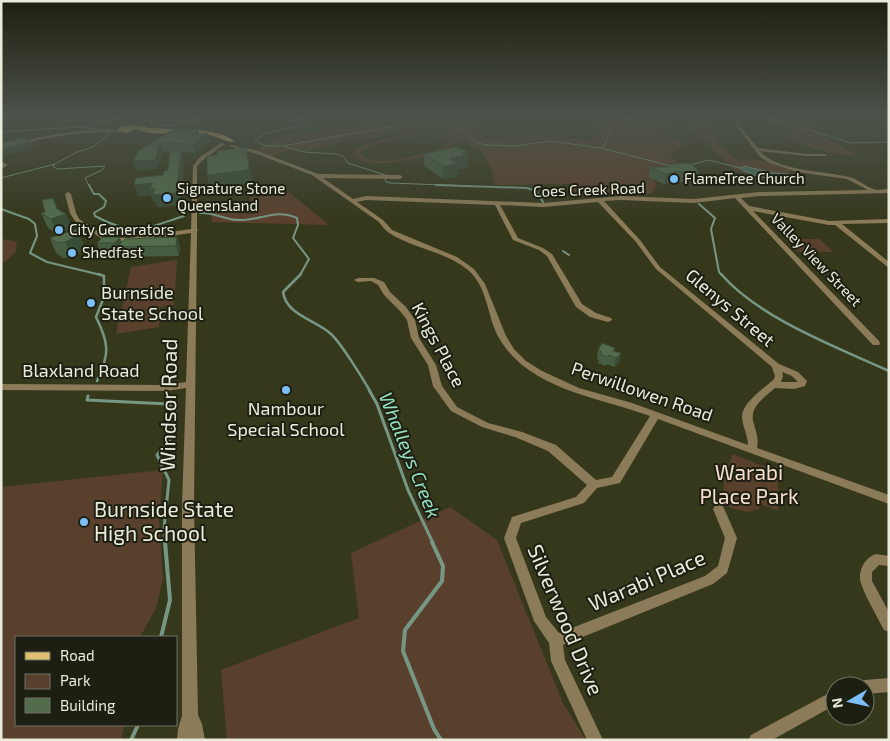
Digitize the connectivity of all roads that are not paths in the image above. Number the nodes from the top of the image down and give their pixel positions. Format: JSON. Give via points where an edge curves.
{"nodes":[{"id":1,"x":210,"y":152,"type":"edge"},
{"id":2,"x":255,"y":152,"type":"edge"},
{"id":3,"x":759,"y":152,"type":"edge"},
{"id":4,"x":779,"y":152,"type":"edge"},
{"id":5,"x":824,"y":155,"type":"dead end"},
{"id":6,"x":316,"y":176,"type":"junction"},
{"id":7,"x":400,"y":177,"type":"dead end"},
{"id":8,"x":889,"y":190,"type":"edge"},
{"id":9,"x":875,"y":191,"type":"junction"},
{"id":10,"x":68,"y":194,"type":"dead end"},
{"id":11,"x":736,"y":196,"type":"junction"},
{"id":12,"x":600,"y":200,"type":"junction"},
{"id":13,"x":351,"y":201,"type":"junction"},
{"id":14,"x":498,"y":204,"type":"junction"},
{"id":15,"x":748,"y":208,"type":"junction"},
{"id":16,"x":889,"y":221,"type":"edge"},
{"id":17,"x":837,"y":223,"type":"junction"},
{"id":18,"x":195,"y":230,"type":"junction"},
{"id":19,"x":889,"y":266,"type":"edge"},
{"id":20,"x":358,"y":280,"type":"dead end"},
{"id":21,"x":608,"y":320,"type":"dead end"},
{"id":22,"x":876,"y":343,"type":"dead end"},
{"id":23,"x":776,"y":366,"type":"junction"},
{"id":24,"x":191,"y":384,"type":"junction"},
{"id":25,"x":774,"y":385,"type":"junction"},
{"id":26,"x":1,"y":388,"type":"edge"},
{"id":27,"x":656,"y":415,"type":"junction"},
{"id":28,"x":752,"y":449,"type":"junction"},
{"id":29,"x":594,"y":485,"type":"junction"},
{"id":30,"x":889,"y":500,"type":"edge"},
{"id":31,"x":719,"y":509,"type":"dead end"},
{"id":32,"x":889,"y":560,"type":"edge"},
{"id":33,"x":889,"y":626,"type":"edge"},
{"id":34,"x":556,"y":641,"type":"junction"},
{"id":35,"x":889,"y":685,"type":"edge"},
{"id":36,"x":875,"y":686,"type":"edge"},
{"id":37,"x":825,"y":702,"type":"edge"},
{"id":38,"x":190,"y":716,"type":"junction"},
{"id":39,"x":185,"y":740,"type":"edge"},
{"id":40,"x":197,"y":740,"type":"edge"},
{"id":41,"x":595,"y":740,"type":"edge"},
{"id":42,"x":756,"y":740,"type":"edge"}],
"edges":[{"from":1,"to":18,"type":"street","name":"Windsor Road","via":[[196,166]]},
{"from":2,"to":6,"type":"street","name":"Perwillowen Road"},
{"from":3,"to":9,"type":"street","via":[[763,158],[779,166],[848,178]]},
{"from":4,"to":5,"type":"street"},
{"from":6,"to":7,"type":"street"},
{"from":6,"to":13,"type":"street","name":"Perwillowen Road"},
{"from":8,"to":9,"type":"street","name":"Coes Creek Road"},
{"from":9,"to":11,"type":"street","name":"Coes Creek Road"},
{"from":10,"to":18,"type":"street","via":[[77,220],[106,239],[129,240]]},
{"from":11,"to":12,"type":"street","name":"Coes Creek Road","via":[[694,201]]},
{"from":11,"to":15,"type":"street","name":"Valley View Street"},
{"from":12,"to":14,"type":"street","name":"Coes Creek Road","via":[[548,205]]},
{"from":12,"to":23,"type":"street","name":"Glenys Street","via":[[658,268]]},
{"from":13,"to":14,"type":"street","name":"Coes Creek Road","via":[[366,198]]},
{"from":13,"to":27,"type":"street","name":"Perwillowen Road","via":[[395,234],[472,270],[514,355],[588,395]]},
{"from":14,"to":21,"type":"street","via":[[515,239],[550,256],[579,304]]},
{"from":15,"to":17,"type":"street"},
{"from":15,"to":22,"type":"street","name":"Valley View Street"},
{"from":16,"to":17,"type":"street"},
{"from":17,"to":19,"type":"street"},
{"from":18,"to":24,"type":"street","name":"Windsor Road"},
{"from":20,"to":29,"type":"street","name":"Kings Place","via":[[372,279],[381,284],[403,309],[411,320],[415,338],[432,365],[438,386],[454,409],[485,425],[552,448]]},
{"from":23,"to":25,"type":"street","name":"Glenys Street","via":[[779,376]]},
{"from":23,"to":25,"type":"street","via":[[803,381],[794,386]]},
{"from":24,"to":26,"type":"street","name":"Blaxland Road","via":[[166,388]]},
{"from":24,"to":38,"type":"street","name":"Windsor Road","via":[[188,505]]},
{"from":25,"to":28,"type":"street","via":[[747,414],[754,436]]},
{"from":27,"to":28,"type":"street","name":"Perwillowen Road"},
{"from":27,"to":29,"type":"street","name":"Silverwood Drive","via":[[616,480]]},
{"from":28,"to":30,"type":"street","name":"Perwillowen Road"},
{"from":29,"to":34,"type":"street","name":"Silverwood Drive","via":[[580,500],[516,520],[510,538],[541,622]]},
{"from":31,"to":34,"type":"street","name":"Warabi Place","via":[[731,538],[723,569],[709,580]]},
{"from":32,"to":33,"type":"street","via":[[876,559],[866,570],[866,581]]},
{"from":34,"to":41,"type":"street","name":"Silverwood Drive","via":[[558,661]]},
{"from":35,"to":36,"type":"street"},
{"from":37,"to":42,"type":"street"},
{"from":38,"to":39,"type":"street","name":"Windsor Road"},
{"from":38,"to":40,"type":"street","name":"Windsor Road"}]}
